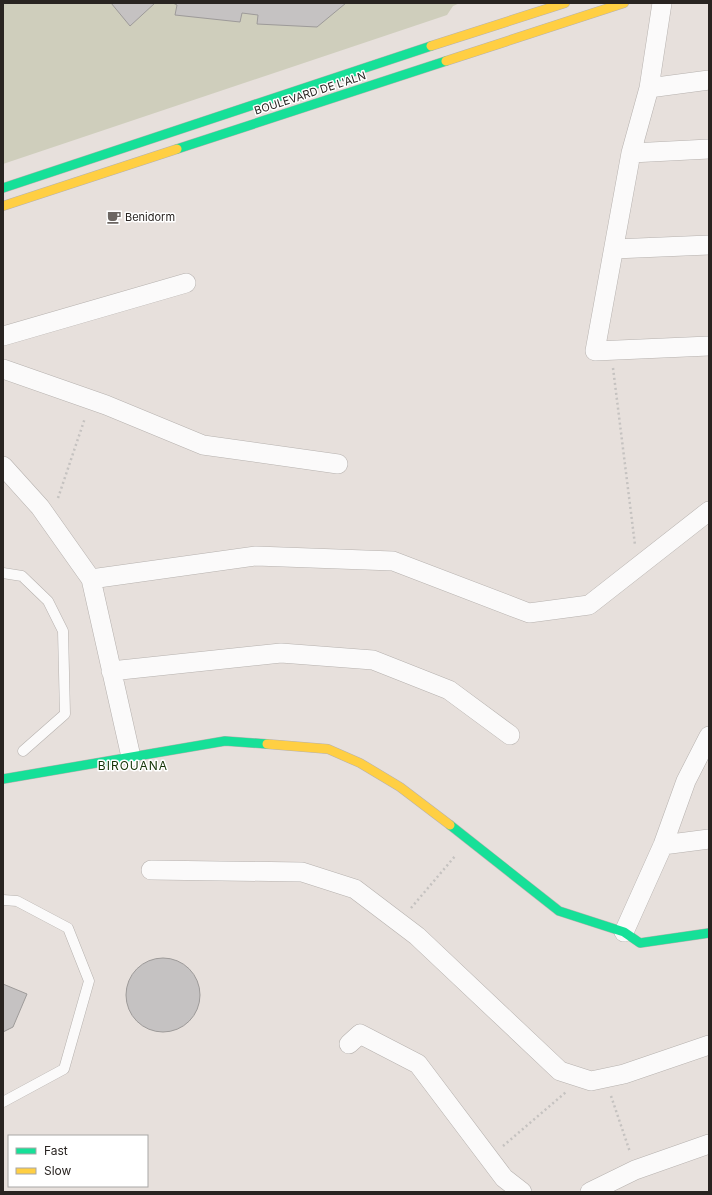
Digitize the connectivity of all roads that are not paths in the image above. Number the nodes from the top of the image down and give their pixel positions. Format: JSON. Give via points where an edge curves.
{"nodes":[{"id":1,"x":564,"y":3,"type":"edge"},
{"id":2,"x":624,"y":3,"type":"edge"},
{"id":3,"x":662,"y":3,"type":"edge"},
{"id":4,"x":547,"y":9,"type":"junction"},
{"id":5,"x":554,"y":26,"type":"junction"},
{"id":6,"x":709,"y":80,"type":"edge"},
{"id":7,"x":649,"y":88,"type":"junction"},
{"id":8,"x":709,"y":149,"type":"edge"},
{"id":9,"x":631,"y":153,"type":"junction"},
{"id":10,"x":3,"y":188,"type":"edge"},
{"id":11,"x":3,"y":206,"type":"edge"},
{"id":12,"x":709,"y":245,"type":"edge"},
{"id":13,"x":614,"y":249,"type":"junction"},
{"id":14,"x":186,"y":283,"type":"dead end"},
{"id":15,"x":3,"y":336,"type":"edge"},
{"id":16,"x":709,"y":346,"type":"edge"},
{"id":17,"x":3,"y":369,"type":"edge"},
{"id":18,"x":338,"y":464,"type":"dead end"},
{"id":19,"x":3,"y":466,"type":"edge"},
{"id":20,"x":709,"y":511,"type":"edge"},
{"id":21,"x":3,"y":573,"type":"edge"},
{"id":22,"x":91,"y":579,"type":"junction"},
{"id":23,"x":112,"y":671,"type":"junction"},
{"id":24,"x":510,"y":735,"type":"dead end"},
{"id":25,"x":709,"y":736,"type":"edge"},
{"id":26,"x":23,"y":751,"type":"dead end"},
{"id":27,"x":131,"y":757,"type":"junction"},
{"id":28,"x":3,"y":779,"type":"edge"},
{"id":29,"x":709,"y":839,"type":"edge"},
{"id":30,"x":662,"y":845,"type":"junction"},
{"id":31,"x":151,"y":870,"type":"dead end"},
{"id":32,"x":3,"y":892,"type":"edge"},
{"id":33,"x":3,"y":900,"type":"edge"},
{"id":34,"x":17,"y":901,"type":"junction"},
{"id":35,"x":624,"y":932,"type":"junction"},
{"id":36,"x":709,"y":933,"type":"edge"},
{"id":37,"x":349,"y":1044,"type":"dead end"},
{"id":38,"x":709,"y":1045,"type":"edge"},
{"id":39,"x":3,"y":1102,"type":"edge"},
{"id":40,"x":709,"y":1144,"type":"edge"},
{"id":41,"x":522,"y":1192,"type":"edge"},
{"id":42,"x":590,"y":1192,"type":"edge"}],
"edges":[{"from":1,"to":4,"type":"main road","name":"BOULEVARD DE L'ALN"},
{"from":2,"to":5,"type":"main road","name":"BOULEVARD DE L'ALN"},
{"from":3,"to":7,"type":"street"},
{"from":4,"to":5,"type":"main road"},
{"from":4,"to":10,"type":"main road","name":"BOULEVARD DE L'ALN"},
{"from":5,"to":11,"type":"main road","name":"BOULEVARD DE L'ALN"},
{"from":6,"to":7,"type":"street"},
{"from":7,"to":9,"type":"street"},
{"from":8,"to":9,"type":"street"},
{"from":9,"to":13,"type":"street"},
{"from":12,"to":13,"type":"street"},
{"from":13,"to":16,"type":"street","via":[[595,351]]},
{"from":14,"to":15,"type":"street"},
{"from":17,"to":18,"type":"street","via":[[91,400],[203,445]]},
{"from":19,"to":22,"type":"street","via":[[40,508]]},
{"from":20,"to":22,"type":"street","via":[[589,605],[529,613],[393,561],[256,556]]},
{"from":21,"to":26,"type":"lane","via":[[22,576],[48,602],[63,631],[65,714]]},
{"from":22,"to":23,"type":"street"},
{"from":23,"to":24,"type":"street","via":[[282,653],[374,660],[449,690]]},
{"from":23,"to":27,"type":"street"},
{"from":25,"to":30,"type":"street","via":[[686,781]]},
{"from":27,"to":28,"type":"main road"},
{"from":27,"to":35,"type":"main road","via":[[225,741],[328,749],[360,763],[400,787],[558,911]]},
{"from":29,"to":30,"type":"street"},
{"from":30,"to":35,"type":"street"},
{"from":31,"to":38,"type":"street","via":[[302,872],[355,889],[417,936],[560,1071],[591,1082],[624,1074]]},
{"from":32,"to":34,"type":"lane"},
{"from":33,"to":34,"type":"lane"},
{"from":34,"to":39,"type":"lane","via":[[68,928],[89,981],[64,1069]]},
{"from":35,"to":36,"type":"main road","via":[[640,943]]},
{"from":37,"to":41,"type":"street","via":[[360,1034],[418,1064],[504,1178]]},
{"from":40,"to":42,"type":"street","via":[[636,1170]]}]}
